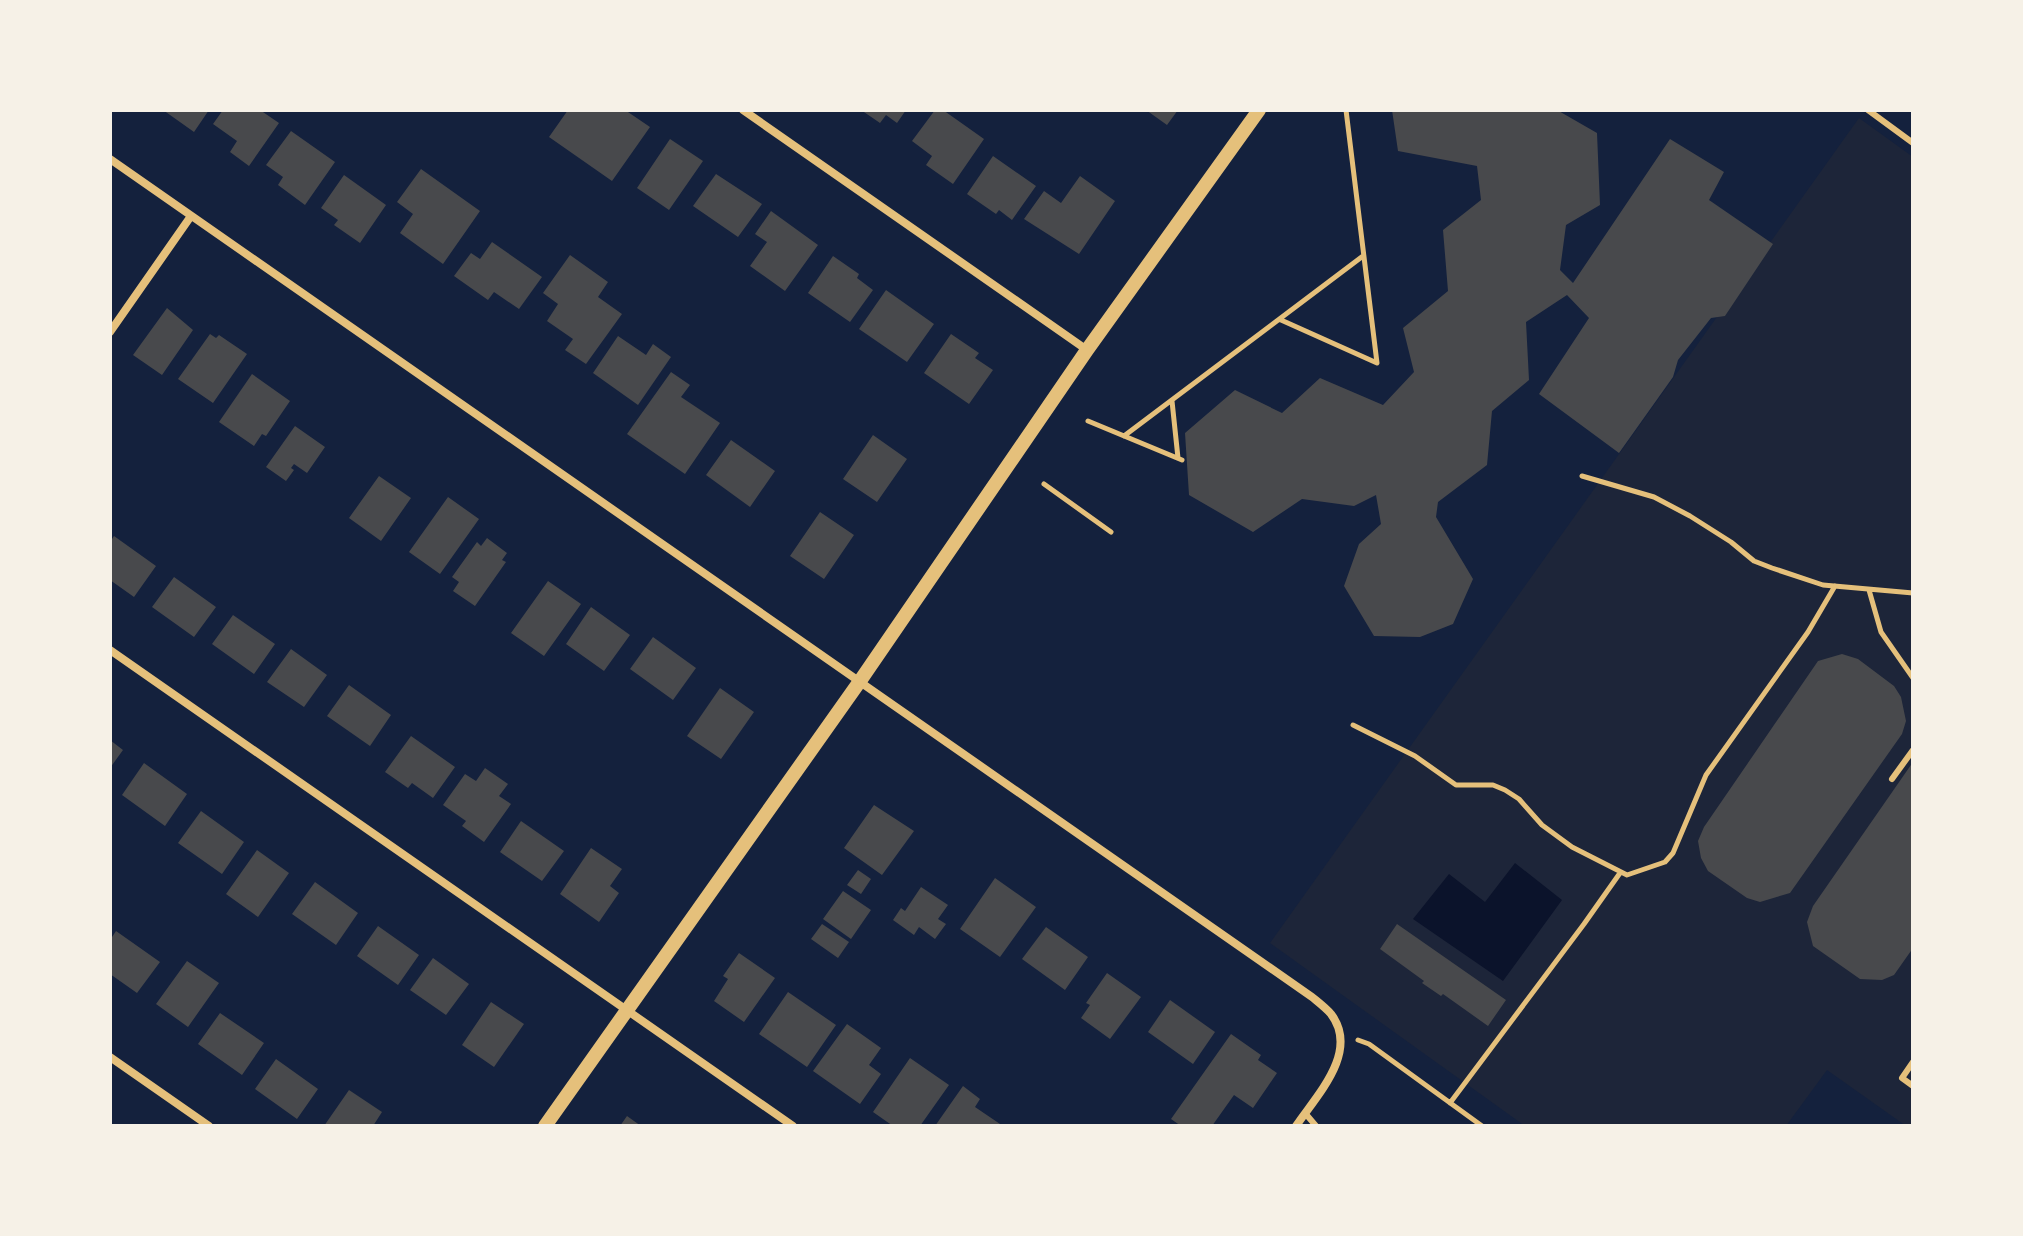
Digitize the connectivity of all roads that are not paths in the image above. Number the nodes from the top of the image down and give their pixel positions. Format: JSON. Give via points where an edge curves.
{"nodes":[{"id":1,"x":743,"y":110,"type":"edge"},
{"id":2,"x":1259,"y":110,"type":"edge"},
{"id":3,"x":1868,"y":110,"type":"edge"},
{"id":4,"x":1913,"y":143,"type":"edge"},
{"id":5,"x":110,"y":159,"type":"edge"},
{"id":6,"x":191,"y":216,"type":"junction"},
{"id":7,"x":110,"y":332,"type":"edge"},
{"id":8,"x":1087,"y":350,"type":"junction"},
{"id":9,"x":110,"y":650,"type":"edge"},
{"id":10,"x":860,"y":681,"type":"junction"},
{"id":11,"x":1913,"y":750,"type":"edge"},
{"id":12,"x":1892,"y":779,"type":"dead end"},
{"id":13,"x":627,"y":1010,"type":"junction"},
{"id":14,"x":110,"y":1057,"type":"edge"},
{"id":15,"x":1913,"y":1062,"type":"edge"},
{"id":16,"x":1913,"y":1086,"type":"edge"},
{"id":17,"x":1305,"y":1113,"type":"junction"},
{"id":18,"x":209,"y":1126,"type":"edge"},
{"id":19,"x":545,"y":1126,"type":"edge"},
{"id":20,"x":793,"y":1126,"type":"edge"},
{"id":21,"x":1296,"y":1126,"type":"edge"},
{"id":22,"x":1316,"y":1126,"type":"edge"}],
"edges":[{"from":1,"to":8,"type":"street"},
{"from":2,"to":8,"type":"street"},
{"from":3,"to":4,"type":"lane"},
{"from":5,"to":6,"type":"street"},
{"from":6,"to":7,"type":"street"},
{"from":6,"to":10,"type":"street"},
{"from":8,"to":10,"type":"street"},
{"from":9,"to":13,"type":"street"},
{"from":10,"to":13,"type":"street"},
{"from":10,"to":17,"type":"street","via":[[1332,1015],[1342,1040],[1339,1059]]},
{"from":11,"to":12,"type":"lane"},
{"from":13,"to":19,"type":"street"},
{"from":13,"to":20,"type":"street"},
{"from":14,"to":18,"type":"street"},
{"from":15,"to":16,"type":"lane","via":[[1902,1078]]},
{"from":17,"to":21,"type":"street"},
{"from":17,"to":22,"type":"lane"}]}
